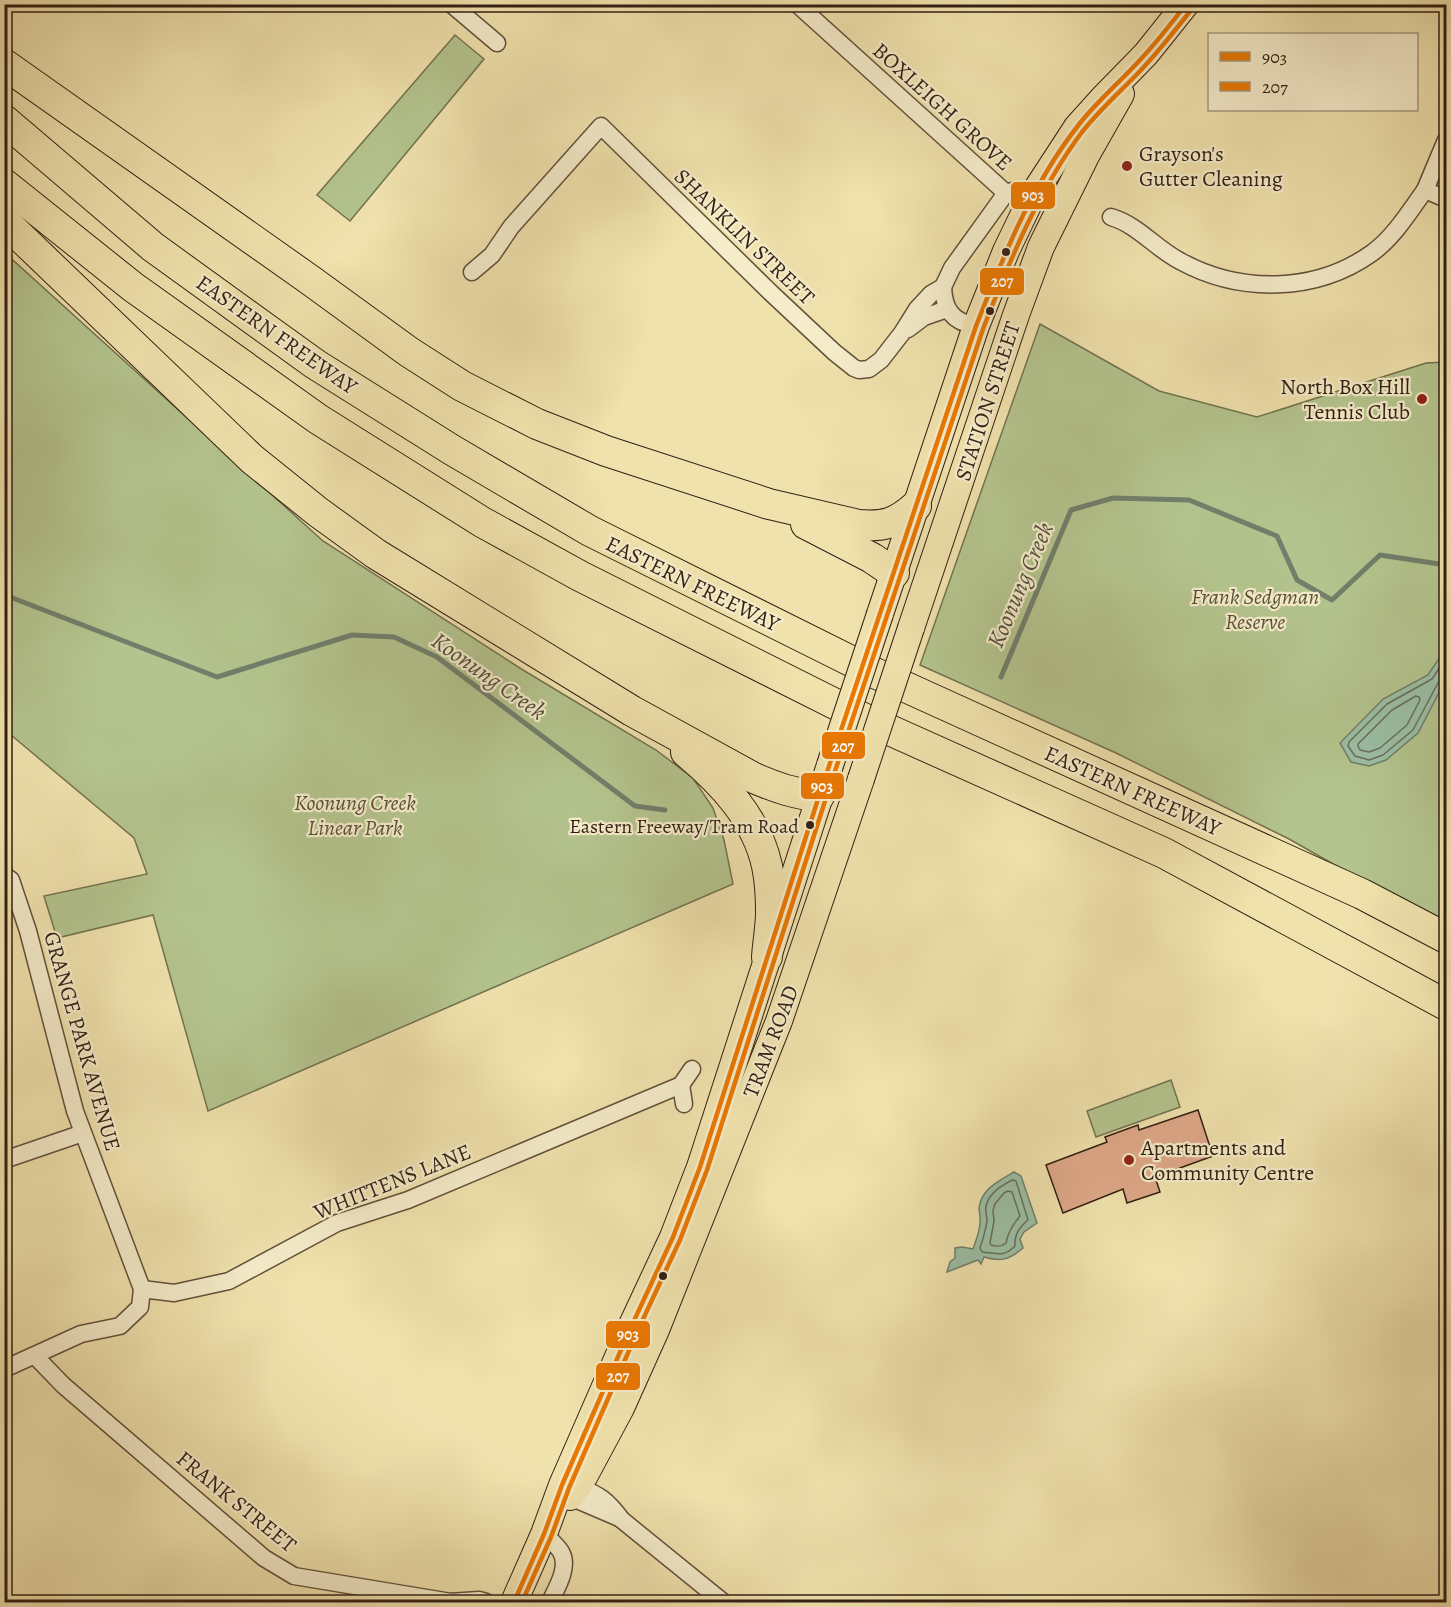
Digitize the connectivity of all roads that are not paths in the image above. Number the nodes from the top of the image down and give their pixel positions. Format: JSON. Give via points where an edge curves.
{"nodes":[{"id":1,"x":451,"y":4,"type":"edge"},
{"id":2,"x":797,"y":4,"type":"edge"},
{"id":3,"x":1186,"y":4,"type":"edge"},
{"id":4,"x":497,"y":43,"type":"dead end"},
{"id":5,"x":1146,"y":54,"type":"junction"},
{"id":6,"x":4,"y":64,"type":"edge"},
{"id":7,"x":4,"y":120,"type":"edge"},
{"id":8,"x":1446,"y":140,"type":"edge"},
{"id":9,"x":4,"y":184,"type":"edge"},
{"id":10,"x":1425,"y":190,"type":"junction"},
{"id":11,"x":1006,"y":193,"type":"junction"},
{"id":12,"x":1034,"y":193,"type":"junction"},
{"id":13,"x":1446,"y":199,"type":"edge"},
{"id":14,"x":1111,"y":217,"type":"dead end"},
{"id":15,"x":4,"y":221,"type":"edge"},
{"id":16,"x":1046,"y":236,"type":"junction"},
{"id":17,"x":472,"y":272,"type":"dead end"},
{"id":18,"x":943,"y":287,"type":"junction"},
{"id":19,"x":947,"y":309,"type":"junction"},
{"id":20,"x":976,"y":326,"type":"junction"},
{"id":21,"x":902,"y":333,"type":"junction"},
{"id":22,"x":769,"y":504,"type":"junction"},
{"id":23,"x":916,"y":506,"type":"junction"},
{"id":24,"x":894,"y":573,"type":"junction"},
{"id":25,"x":910,"y":628,"type":"junction"},
{"id":26,"x":632,"y":711,"type":"junction"},
{"id":27,"x":861,"y":779,"type":"junction"},
{"id":28,"x":819,"y":796,"type":"junction"},
{"id":29,"x":4,"y":875,"type":"edge"},
{"id":30,"x":1446,"y":938,"type":"edge"},
{"id":31,"x":767,"y":957,"type":"junction"},
{"id":32,"x":1446,"y":1005,"type":"edge"},
{"id":33,"x":692,"y":1069,"type":"dead end"},
{"id":34,"x":681,"y":1085,"type":"junction"},
{"id":35,"x":684,"y":1104,"type":"dead end"},
{"id":36,"x":83,"y":1133,"type":"junction"},
{"id":37,"x":4,"y":1160,"type":"edge"},
{"id":38,"x":141,"y":1288,"type":"junction"},
{"id":39,"x":631,"y":1327,"type":"junction"},
{"id":40,"x":652,"y":1339,"type":"junction"},
{"id":41,"x":35,"y":1356,"type":"junction"},
{"id":42,"x":4,"y":1369,"type":"edge"},
{"id":43,"x":569,"y":1490,"type":"junction"},
{"id":44,"x":544,"y":1534,"type":"junction"},
{"id":45,"x":450,"y":1602,"type":"edge"},
{"id":46,"x":486,"y":1602,"type":"edge"},
{"id":47,"x":514,"y":1602,"type":"edge"},
{"id":48,"x":550,"y":1602,"type":"edge"},
{"id":49,"x":723,"y":1602,"type":"edge"}],
"edges":[{"from":1,"to":4,"type":"street"},
{"from":2,"to":11,"type":"street","name":"BOXLEIGH GROVE"},
{"from":3,"to":5,"type":"main road","name":"STATION STREET"},
{"from":5,"to":12,"type":"main road","name":"STATION STREET","via":[[1077,127]]},
{"from":5,"to":16,"type":"main road","name":"STATION STREET","via":[[1087,154]]},
{"from":6,"to":22,"type":"highway","via":[[462,386],[537,424],[606,451]]},
{"from":7,"to":30,"type":"highway","name":"EASTERN FREEWAY","via":[[153,247],[315,364],[590,531],[877,674],[1362,894]]},
{"from":8,"to":10,"type":"street"},
{"from":9,"to":32,"type":"highway","name":"EASTERN FREEWAY","via":[[133,287],[309,413],[482,522],[579,576],[865,719],[1164,853]]},
{"from":10,"to":13,"type":"street"},
{"from":10,"to":14,"type":"street","via":[[1374,252],[1332,274],[1283,285],[1231,281],[1199,270],[1180,262],[1122,220]]},
{"from":11,"to":12,"type":"street"},
{"from":11,"to":18,"type":"street","via":[[952,268]]},
{"from":12,"to":16,"type":"main road","via":[[1048,210]]},
{"from":12,"to":20,"type":"main road","name":"STATION STREET","via":[[1005,251]]},
{"from":15,"to":26,"type":"highway","via":[[252,459],[318,512],[376,554]]},
{"from":16,"to":20,"type":"main road","via":[[1001,310],[992,320]]},
{"from":16,"to":25,"type":"main road","name":"STATION STREET"},
{"from":17,"to":21,"type":"street","name":"SHANKLIN STREET","via":[[492,255],[511,227],[601,126],[770,292],[854,368],[872,368]]},
{"from":18,"to":19,"type":"street"},
{"from":18,"to":21,"type":"street","via":[[916,309]]},
{"from":19,"to":20,"type":"street","via":[[965,324]]},
{"from":19,"to":21,"type":"street","via":[[924,317]]},
{"from":20,"to":23,"type":"main road","name":"STATION STREET"},
{"from":22,"to":23,"type":"highway","via":[[873,526],[891,524]]},
{"from":22,"to":24,"type":"highway"},
{"from":23,"to":24,"type":"main road","name":"STATION STREET"},
{"from":24,"to":25,"type":"main road","via":[[911,602]]},
{"from":24,"to":28,"type":"main road","name":"TRAM ROAD","bridge":true},
{"from":25,"to":27,"type":"main road","name":"TRAM ROAD","bridge":true},
{"from":26,"to":28,"type":"highway","via":[[754,778],[797,794]]},
{"from":26,"to":31,"type":"highway","via":[[710,774],[751,824],[767,867],[771,914]]},
{"from":27,"to":28,"type":"main road"},
{"from":27,"to":40,"type":"main road","name":"TRAM ROAD","via":[[779,1021]]},
{"from":28,"to":31,"type":"main road","name":"TRAM ROAD"},
{"from":29,"to":36,"type":"street","name":"GRANGE PARK AVENUE","via":[[11,880],[28,931]]},
{"from":31,"to":39,"type":"main road","name":"TRAM ROAD","via":[[700,1167]]},
{"from":33,"to":34,"type":"street"},
{"from":34,"to":35,"type":"street"},
{"from":34,"to":38,"type":"street","name":"WHITTENS LANE","via":[[408,1200],[337,1223],[229,1281],[174,1293]]},
{"from":36,"to":37,"type":"street"},
{"from":36,"to":38,"type":"street","name":"GRANGE PARK AVENUE"},
{"from":38,"to":41,"type":"street","via":[[140,1307],[120,1326],[81,1334]]},
{"from":39,"to":40,"type":"main road"},
{"from":39,"to":43,"type":"main road","name":"TRAM ROAD"},
{"from":40,"to":43,"type":"main road","name":"TRAM ROAD","via":[[621,1408]]},
{"from":41,"to":42,"type":"street"},
{"from":41,"to":45,"type":"street","name":"FRANK STREET","via":[[63,1385],[264,1558],[294,1575]]},
{"from":43,"to":44,"type":"main road","name":"TRAM ROAD"},
{"from":43,"to":49,"type":"street","via":[[601,1496],[622,1520]]},
{"from":44,"to":47,"type":"main road","name":"TRAM ROAD"},
{"from":44,"to":48,"type":"street","via":[[564,1559]]},
{"from":45,"to":46,"type":"street","name":"FRANK STREET"}]}
